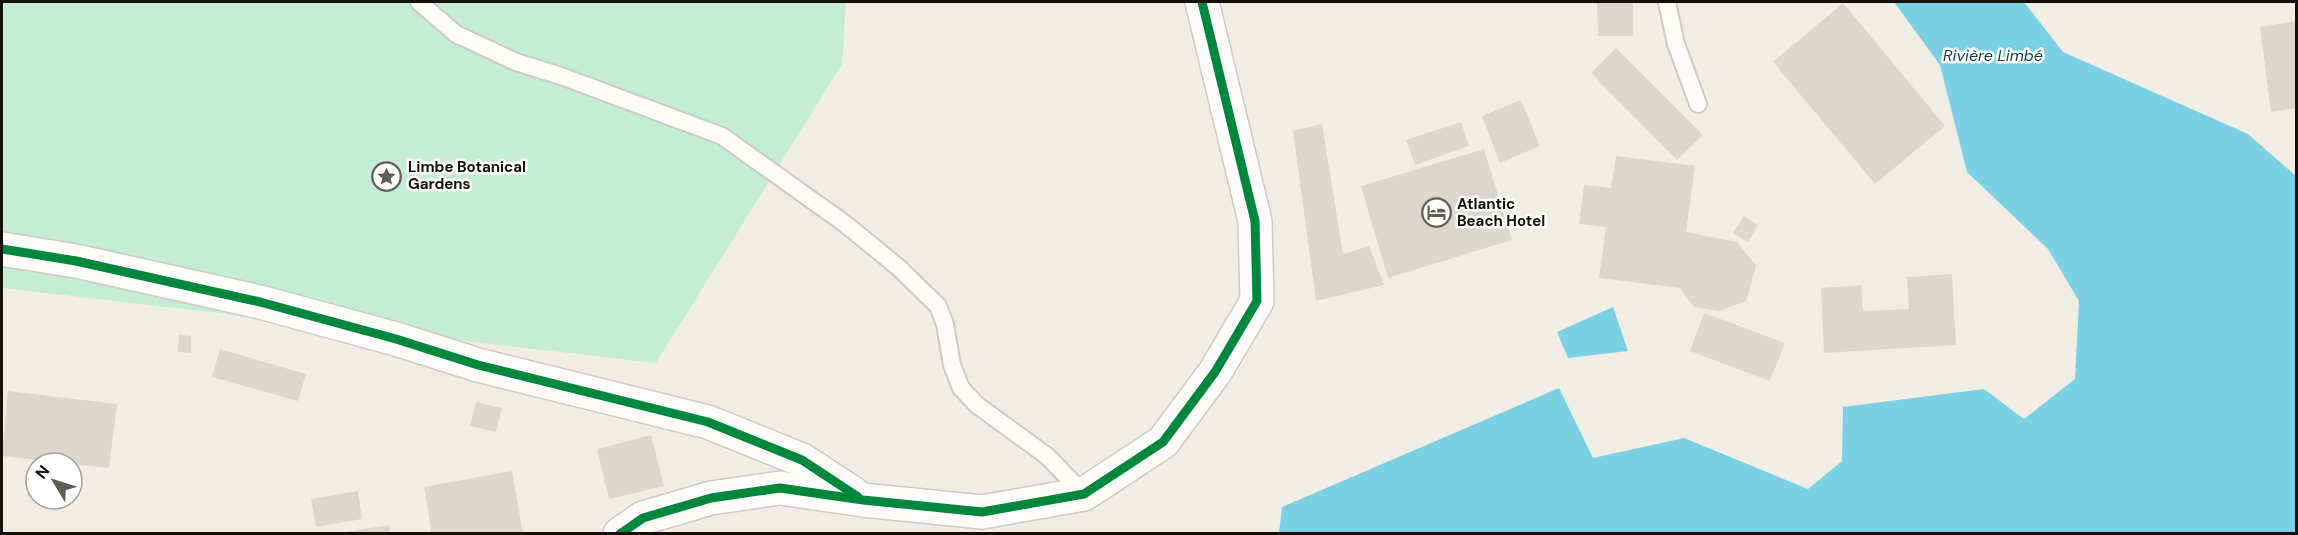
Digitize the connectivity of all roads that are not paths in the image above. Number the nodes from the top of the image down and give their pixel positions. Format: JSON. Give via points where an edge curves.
{"nodes":[{"id":1,"x":419,"y":2,"type":"edge"},
{"id":2,"x":1203,"y":2,"type":"edge"},
{"id":3,"x":1667,"y":2,"type":"edge"},
{"id":4,"x":1698,"y":104,"type":"dead end"},
{"id":5,"x":2,"y":249,"type":"edge"},
{"id":6,"x":1084,"y":494,"type":"junction"},
{"id":7,"x":863,"y":500,"type":"junction"},
{"id":8,"x":620,"y":534,"type":"edge"}],
"edges":[{"from":1,"to":6,"type":"lane","via":[[456,34],[516,62],[722,136],[844,223],[938,306],[961,388],[977,405],[1047,456]]},
{"from":2,"to":6,"type":"street","via":[[1255,221],[1257,301],[1215,372],[1163,442]]},
{"from":3,"to":4,"type":"lane","via":[[1676,44]]},
{"from":5,"to":7,"type":"street","via":[[76,261],[260,302],[478,364],[708,422],[802,460]]},
{"from":6,"to":7,"type":"street","via":[[982,513]]},
{"from":7,"to":8,"type":"street","via":[[780,488],[711,498],[643,518]]}]}
